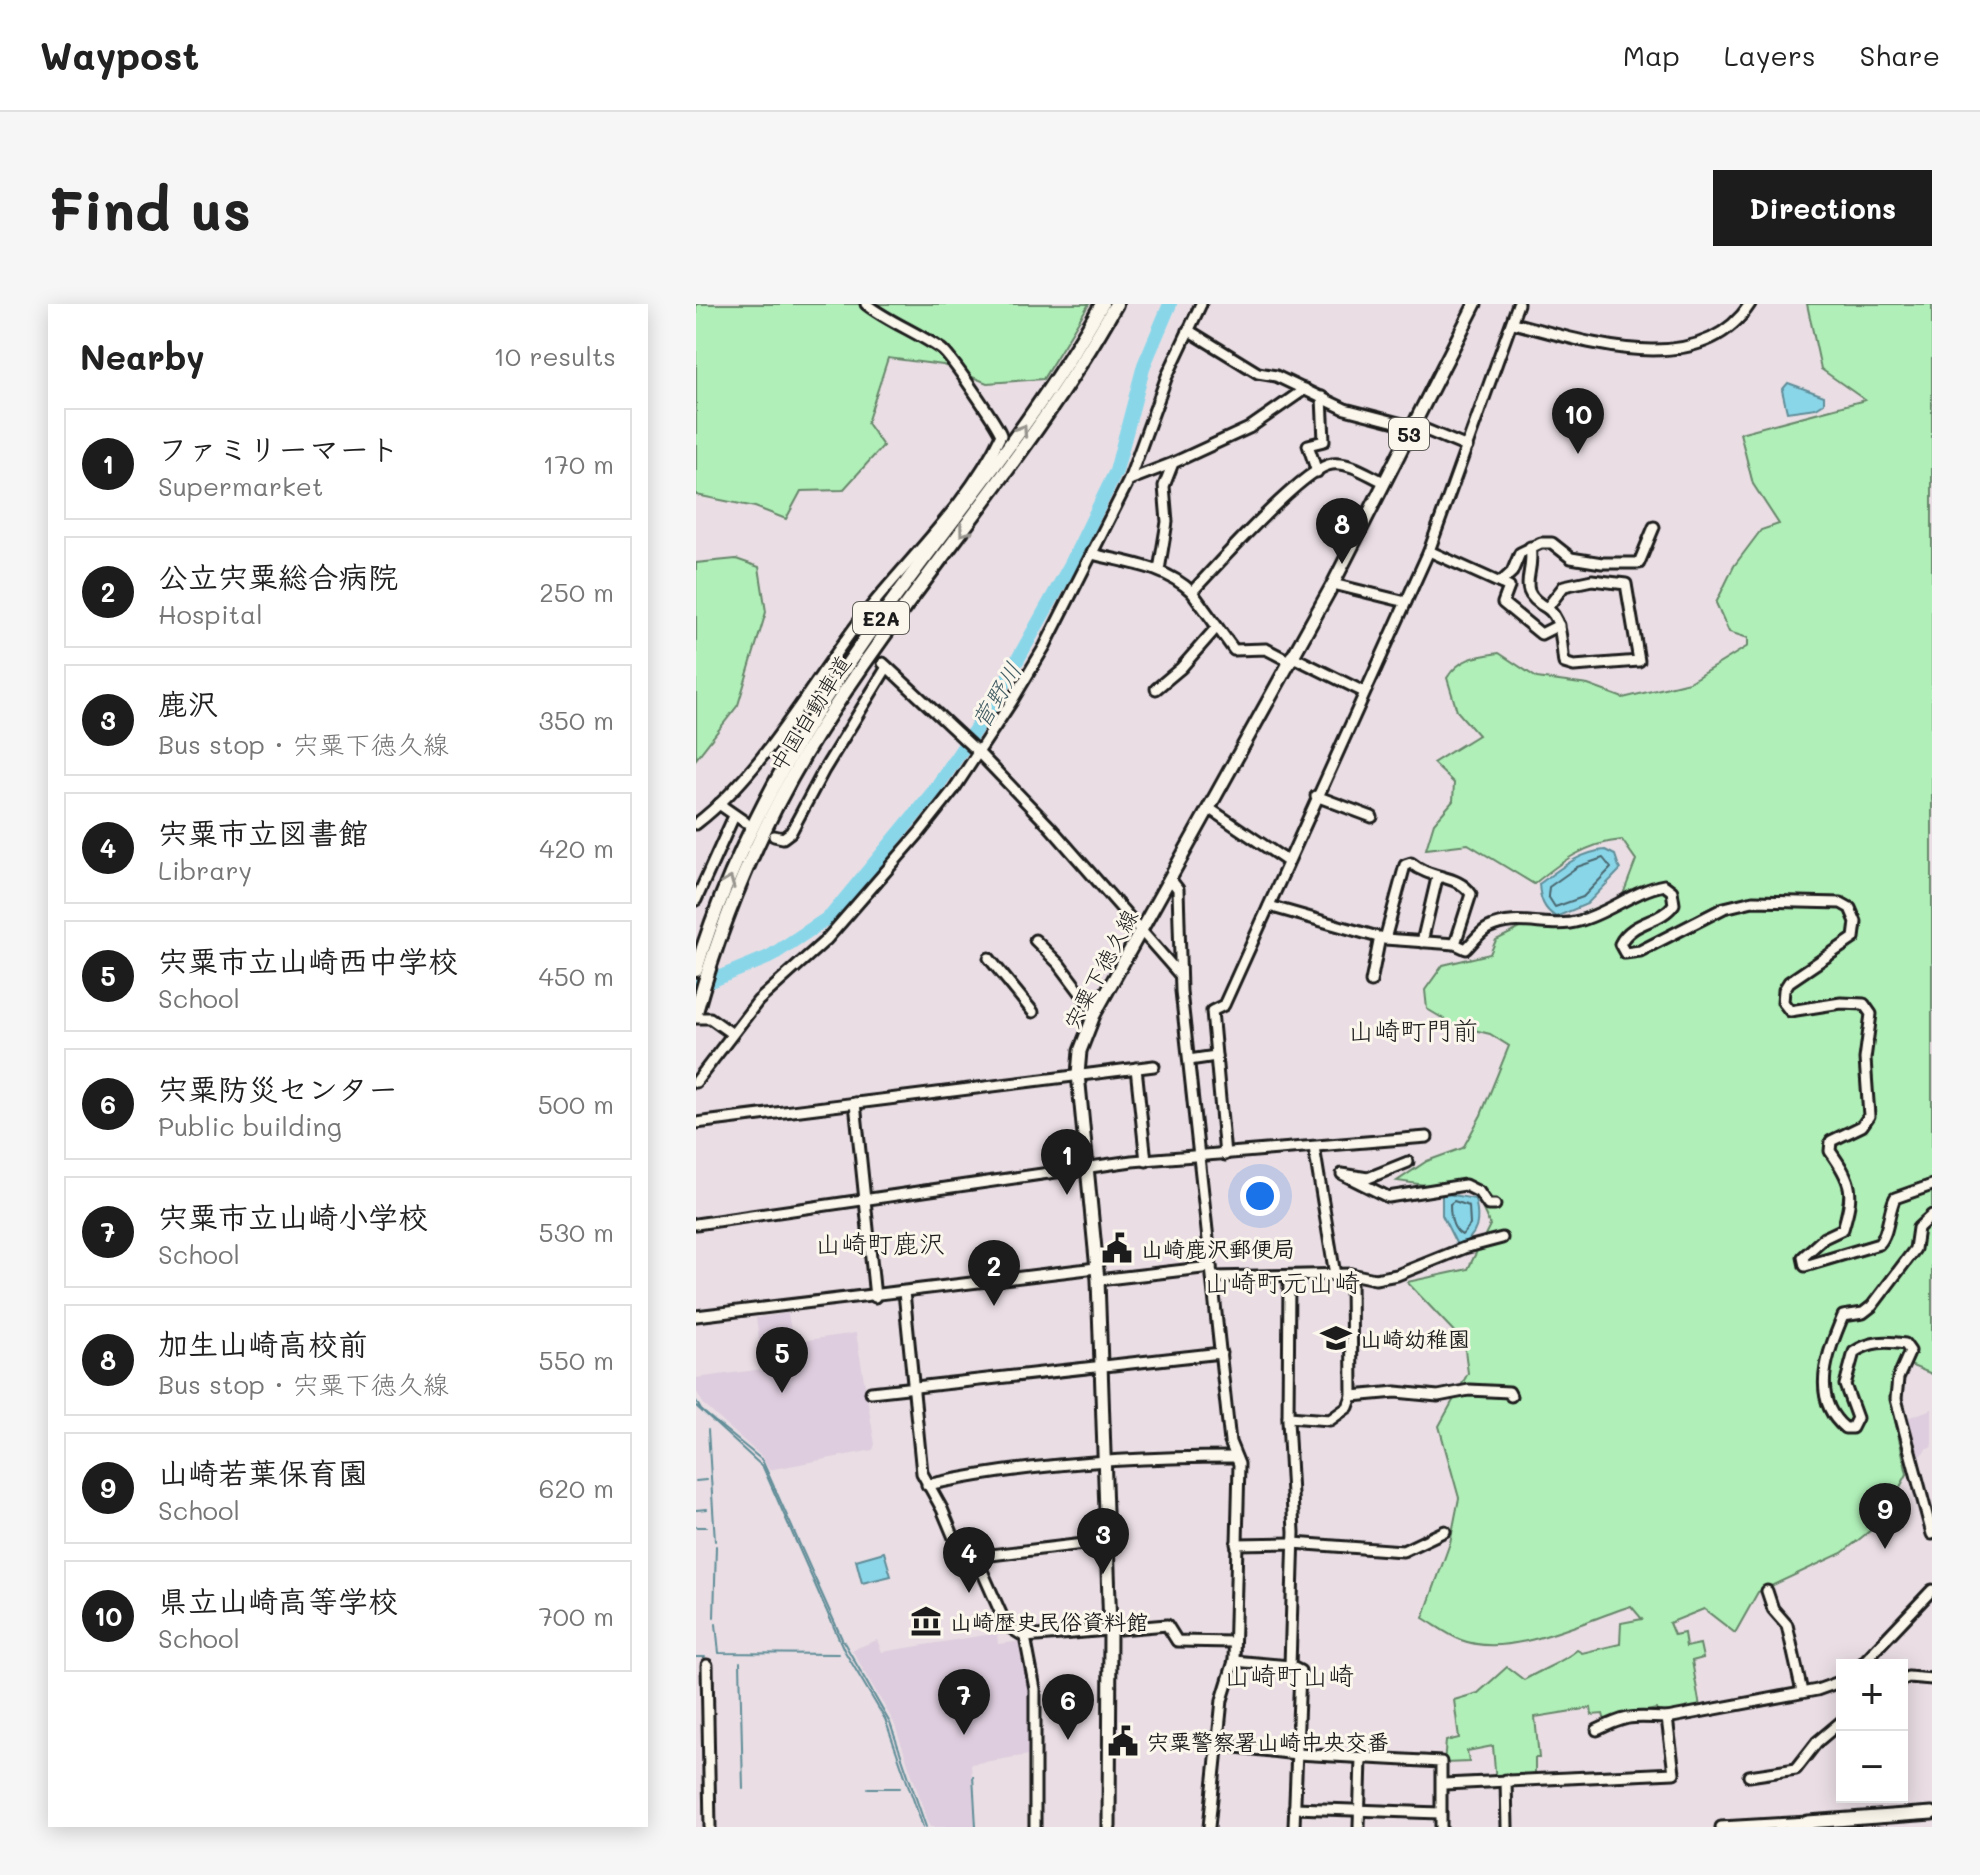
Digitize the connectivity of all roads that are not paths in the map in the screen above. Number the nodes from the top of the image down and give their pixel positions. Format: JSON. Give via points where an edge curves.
{"nodes":[{"id":1,"x":866,"y":304,"type":"edge"},
{"id":2,"x":1102,"y":304,"type":"edge"},
{"id":3,"x":1116,"y":304,"type":"edge"},
{"id":4,"x":1201,"y":304,"type":"edge"},
{"id":5,"x":1475,"y":304,"type":"edge"},
{"id":6,"x":1518,"y":304,"type":"edge"},
{"id":7,"x":1750,"y":304,"type":"edge"},
{"id":8,"x":1513,"y":323,"type":"junction"},
{"id":9,"x":1188,"y":330,"type":"junction"},
{"id":10,"x":1305,"y":389,"type":"junction"},
{"id":11,"x":1322,"y":397,"type":"junction"},
{"id":12,"x":1413,"y":426,"type":"junction"},
{"id":13,"x":1467,"y":447,"type":"junction"},
{"id":14,"x":1173,"y":463,"type":"junction"},
{"id":15,"x":1317,"y":472,"type":"junction"},
{"id":16,"x":1129,"y":480,"type":"junction"},
{"id":17,"x":1384,"y":482,"type":"junction"},
{"id":18,"x":1654,"y":527,"type":"dead end"},
{"id":19,"x":1530,"y":547,"type":"junction"},
{"id":20,"x":1429,"y":551,"type":"junction"},
{"id":21,"x":1092,"y":554,"type":"junction"},
{"id":22,"x":1159,"y":570,"type":"junction"},
{"id":23,"x":1500,"y":583,"type":"junction"},
{"id":24,"x":1333,"y":584,"type":"junction"},
{"id":25,"x":1192,"y":592,"type":"junction"},
{"id":26,"x":1406,"y":602,"type":"junction"},
{"id":27,"x":1547,"y":608,"type":"junction"},
{"id":28,"x":1559,"y":625,"type":"junction"},
{"id":29,"x":1217,"y":627,"type":"junction"},
{"id":30,"x":1290,"y":659,"type":"junction"},
{"id":31,"x":1156,"y":689,"type":"dead end"},
{"id":32,"x":1364,"y":692,"type":"junction"},
{"id":33,"x":978,"y":752,"type":"junction"},
{"id":34,"x":1316,"y":796,"type":"junction"},
{"id":35,"x":719,"y":804,"type":"junction"},
{"id":36,"x":1210,"y":809,"type":"junction"},
{"id":37,"x":734,"y":816,"type":"junction"},
{"id":38,"x":1372,"y":817,"type":"dead end"},
{"id":39,"x":745,"y":822,"type":"dead end"},
{"id":40,"x":696,"y":824,"type":"edge"},
{"id":41,"x":774,"y":836,"type":"dead end"},
{"id":42,"x":1287,"y":861,"type":"junction"},
{"id":43,"x":1437,"y":878,"type":"junction"},
{"id":44,"x":1171,"y":880,"type":"junction"},
{"id":45,"x":696,"y":900,"type":"edge"},
{"id":46,"x":1269,"y":906,"type":"junction"},
{"id":47,"x":1140,"y":933,"type":"junction"},
{"id":48,"x":1383,"y":938,"type":"junction"},
{"id":49,"x":1035,"y":940,"type":"dead end"},
{"id":50,"x":1422,"y":942,"type":"junction"},
{"id":51,"x":1455,"y":944,"type":"junction"},
{"id":52,"x":989,"y":958,"type":"dead end"},
{"id":53,"x":696,"y":970,"type":"edge"},
{"id":54,"x":1180,"y":975,"type":"junction"},
{"id":55,"x":1371,"y":982,"type":"dead end"},
{"id":56,"x":1098,"y":1008,"type":"junction"},
{"id":57,"x":1033,"y":1012,"type":"dead end"},
{"id":58,"x":696,"y":1015,"type":"edge"},
{"id":59,"x":731,"y":1033,"type":"junction"},
{"id":60,"x":1216,"y":1056,"type":"junction"},
{"id":61,"x":1189,"y":1060,"type":"junction"},
{"id":62,"x":1154,"y":1066,"type":"dead end"},
{"id":63,"x":1136,"y":1068,"type":"junction"},
{"id":64,"x":1078,"y":1074,"type":"junction"},
{"id":65,"x":696,"y":1082,"type":"edge"},
{"id":66,"x":855,"y":1103,"type":"junction"},
{"id":67,"x":696,"y":1123,"type":"edge"},
{"id":68,"x":1427,"y":1137,"type":"dead end"},
{"id":69,"x":1314,"y":1147,"type":"junction"},
{"id":70,"x":1225,"y":1155,"type":"junction"},
{"id":71,"x":1201,"y":1158,"type":"junction"},
{"id":72,"x":1146,"y":1161,"type":"junction"},
{"id":73,"x":1408,"y":1162,"type":"dead end"},
{"id":74,"x":1087,"y":1169,"type":"junction"},
{"id":75,"x":1932,"y":1185,"type":"edge"},
{"id":76,"x":866,"y":1200,"type":"junction"},
{"id":77,"x":1495,"y":1205,"type":"dead end"},
{"id":78,"x":1932,"y":1215,"type":"edge"},
{"id":79,"x":696,"y":1224,"type":"edge"},
{"id":80,"x":1502,"y":1238,"type":"dead end"},
{"id":81,"x":1212,"y":1272,"type":"junction"},
{"id":82,"x":1097,"y":1274,"type":"junction"},
{"id":83,"x":1351,"y":1274,"type":"junction"},
{"id":84,"x":1335,"y":1275,"type":"junction"},
{"id":85,"x":1289,"y":1276,"type":"junction"},
{"id":86,"x":904,"y":1292,"type":"junction"},
{"id":87,"x":875,"y":1297,"type":"junction"},
{"id":88,"x":696,"y":1316,"type":"edge"},
{"id":89,"x":1221,"y":1353,"type":"junction"},
{"id":90,"x":1101,"y":1364,"type":"junction"},
{"id":91,"x":912,"y":1387,"type":"junction"},
{"id":92,"x":871,"y":1392,"type":"dead end"},
{"id":93,"x":1352,"y":1396,"type":"junction"},
{"id":94,"x":1511,"y":1396,"type":"dead end"},
{"id":95,"x":1288,"y":1417,"type":"junction"},
{"id":96,"x":1234,"y":1457,"type":"junction"},
{"id":97,"x":1104,"y":1462,"type":"junction"},
{"id":98,"x":927,"y":1485,"type":"junction"},
{"id":99,"x":1445,"y":1531,"type":"dead end"},
{"id":100,"x":1932,"y":1534,"type":"edge"},
{"id":101,"x":1109,"y":1541,"type":"junction"},
{"id":102,"x":1293,"y":1543,"type":"junction"},
{"id":103,"x":1236,"y":1544,"type":"junction"},
{"id":104,"x":972,"y":1563,"type":"junction"},
{"id":105,"x":1932,"y":1590,"type":"edge"},
{"id":106,"x":1767,"y":1591,"type":"dead end"},
{"id":107,"x":1110,"y":1629,"type":"junction"},
{"id":108,"x":1025,"y":1637,"type":"junction"},
{"id":109,"x":1234,"y":1642,"type":"junction"},
{"id":110,"x":1867,"y":1659,"type":"edge"},
{"id":111,"x":1234,"y":1661,"type":"junction"},
{"id":112,"x":707,"y":1665,"type":"dead end"},
{"id":113,"x":1290,"y":1666,"type":"junction"},
{"id":114,"x":1908,"y":1677,"type":"edge"},
{"id":115,"x":1932,"y":1679,"type":"edge"},
{"id":116,"x":1836,"y":1683,"type":"edge"},
{"id":117,"x":707,"y":1687,"type":"junction"},
{"id":118,"x":696,"y":1688,"type":"edge"},
{"id":119,"x":1802,"y":1692,"type":"junction"},
{"id":120,"x":1667,"y":1718,"type":"junction"},
{"id":121,"x":1836,"y":1726,"type":"edge"},
{"id":122,"x":1597,"y":1730,"type":"dead end"},
{"id":123,"x":1219,"y":1745,"type":"junction"},
{"id":124,"x":1297,"y":1754,"type":"junction"},
{"id":125,"x":1361,"y":1758,"type":"junction"},
{"id":126,"x":1749,"y":1776,"type":"dead end"},
{"id":127,"x":1506,"y":1780,"type":"junction"},
{"id":128,"x":1444,"y":1784,"type":"junction"},
{"id":129,"x":1294,"y":1808,"type":"junction"},
{"id":130,"x":1359,"y":1810,"type":"junction"},
{"id":131,"x":1440,"y":1813,"type":"junction"},
{"id":132,"x":1932,"y":1813,"type":"edge"},
{"id":133,"x":1808,"y":1824,"type":"edge"},
{"id":134,"x":710,"y":1827,"type":"edge"},
{"id":135,"x":1035,"y":1827,"type":"edge"},
{"id":136,"x":1109,"y":1827,"type":"edge"},
{"id":137,"x":1209,"y":1827,"type":"edge"},
{"id":138,"x":1294,"y":1827,"type":"edge"},
{"id":139,"x":1359,"y":1827,"type":"edge"},
{"id":140,"x":1441,"y":1827,"type":"edge"},
{"id":141,"x":1507,"y":1827,"type":"edge"},
{"id":142,"x":1721,"y":1827,"type":"edge"}],
"edges":[{"from":1,"to":35,"type":"street","via":[[943,350],[1001,435],[855,637]]},
{"from":53,"to":2,"type":"highway","name":"中国自動車道","number":"E2A","one_way":true,"via":[[742,851],[804,732],[868,635],[997,467]]},
{"from":3,"to":58,"type":"highway","name":"中国自動車道","number":"E2A","one_way":true,"via":[[1045,419],[878,643],[815,739],[774,812],[715,952]]},
{"from":4,"to":9,"type":"street"},
{"from":5,"to":12,"type":"main road","name":"宍粟下徳久線","number":"53"},
{"from":6,"to":8,"type":"street"},
{"from":7,"to":8,"type":"street","via":[[1732,327],[1697,343],[1662,349],[1601,345]]},
{"from":8,"to":13,"type":"street"},
{"from":9,"to":10,"type":"street","via":[[1258,373]]},
{"from":9,"to":16,"type":"street"},
{"from":10,"to":11,"type":"street"},
{"from":10,"to":14,"type":"street","via":[[1249,428]]},
{"from":11,"to":12,"type":"street","via":[[1345,409]]},
{"from":11,"to":15,"type":"street","via":[[1324,441],[1308,445]]},
{"from":12,"to":13,"type":"street"},
{"from":12,"to":17,"type":"main road","name":"宍粟下徳久線","number":"53"},
{"from":13,"to":20,"type":"street"},
{"from":14,"to":16,"type":"street"},
{"from":14,"to":22,"type":"street","via":[[1164,486],[1167,522]]},
{"from":15,"to":17,"type":"street","via":[[1328,464],[1345,464]]},
{"from":15,"to":25,"type":"street","via":[[1270,509]]},
{"from":16,"to":21,"type":"street"},
{"from":17,"to":24,"type":"main road","name":"宍粟下徳久線","number":"53"},
{"from":18,"to":19,"type":"street","via":[[1639,563],[1571,558],[1552,543]]},
{"from":19,"to":23,"type":"street"},
{"from":19,"to":27,"type":"street","via":[[1528,592]]},
{"from":20,"to":23,"type":"street"},
{"from":20,"to":26,"type":"street"},
{"from":21,"to":22,"type":"street"},
{"from":21,"to":33,"type":"street","via":[[1045,646]]},
{"from":22,"to":25,"type":"street"},
{"from":23,"to":28,"type":"street","via":[[1509,587],[1503,603],[1508,610],[1541,634]]},
{"from":24,"to":26,"type":"street"},
{"from":24,"to":30,"type":"main road","name":"宍粟下徳久線","number":"53"},
{"from":25,"to":29,"type":"street"},
{"from":26,"to":32,"type":"street"},
{"from":27,"to":28,"type":"street"},
{"from":27,"to":28,"type":"street","via":[[1564,586],[1592,580],[1626,584],[1639,661],[1564,663]]},
{"from":29,"to":30,"type":"street","via":[[1234,650],[1266,649]]},
{"from":29,"to":31,"type":"street"},
{"from":30,"to":32,"type":"street"},
{"from":30,"to":36,"type":"main road","name":"宍粟下徳久線","number":"53"},
{"from":32,"to":34,"type":"street"},
{"from":33,"to":41,"type":"street","via":[[885,665],[791,832],[783,838]]},
{"from":33,"to":47,"type":"street"},
{"from":33,"to":59,"type":"street","via":[[900,856],[826,940]]},
{"from":34,"to":38,"type":"street"},
{"from":34,"to":42,"type":"street"},
{"from":35,"to":37,"type":"street"},
{"from":35,"to":40,"type":"street"},
{"from":36,"to":42,"type":"street"},
{"from":36,"to":44,"type":"main road","name":"宍粟下徳久線","number":"53"},
{"from":37,"to":39,"type":"street"},
{"from":37,"to":45,"type":"street"},
{"from":42,"to":46,"type":"street"},
{"from":43,"to":48,"type":"street","via":[[1411,863],[1405,865]]},
{"from":43,"to":50,"type":"street"},
{"from":43,"to":51,"type":"street","via":[[1460,881],[1471,894]]},
{"from":44,"to":47,"type":"main road","name":"宍粟下徳久線","number":"53"},
{"from":44,"to":54,"type":"street","via":[[1178,889]]},
{"from":46,"to":48,"type":"street"},
{"from":46,"to":60,"type":"street","via":[[1224,1005],[1212,1011]]},
{"from":47,"to":54,"type":"street"},
{"from":47,"to":56,"type":"main road","name":"宍粟下徳久線","number":"53"},
{"from":48,"to":50,"type":"street"},
{"from":48,"to":55,"type":"street"},
{"from":49,"to":56,"type":"street"},
{"from":50,"to":51,"type":"street"},
{"from":51,"to":75,"type":"street","via":[[1466,949],[1488,928],[1527,920],[1553,926],[1577,922],[1664,885],[1672,891],[1674,904],[1625,934],[1620,944],[1625,953],[1640,951],[1724,908],[1753,901],[1841,903],[1856,922],[1854,938],[1789,982],[1783,1002],[1790,1011],[1864,1004],[1871,1014],[1865,1059],[1869,1116],[1862,1126],[1831,1141],[1830,1151],[1844,1170],[1852,1199],[1843,1229],[1814,1244],[1803,1257],[1805,1266],[1879,1244],[1895,1198]]},
{"from":52,"to":57,"type":"street"},
{"from":54,"to":61,"type":"street"},
{"from":56,"to":64,"type":"main road","name":"宍粟下徳久線","number":"53","via":[[1083,1040]]},
{"from":58,"to":59,"type":"street"},
{"from":59,"to":65,"type":"street"},
{"from":60,"to":61,"type":"street"},
{"from":60,"to":70,"type":"street"},
{"from":61,"to":71,"type":"street"},
{"from":62,"to":63,"type":"street"},
{"from":63,"to":64,"type":"street"},
{"from":63,"to":72,"type":"street"},
{"from":64,"to":66,"type":"street"},
{"from":64,"to":74,"type":"main road","name":"宍粟下徳久線","number":"53"},
{"from":66,"to":67,"type":"street"},
{"from":66,"to":76,"type":"street"},
{"from":68,"to":69,"type":"street"},
{"from":69,"to":70,"type":"street"},
{"from":69,"to":84,"type":"street"},
{"from":70,"to":71,"type":"street"},
{"from":71,"to":72,"type":"street"},
{"from":71,"to":81,"type":"street"},
{"from":72,"to":74,"type":"street"},
{"from":73,"to":77,"type":"street","via":[[1368,1178],[1342,1174],[1388,1197],[1465,1185]]},
{"from":74,"to":76,"type":"street"},
{"from":74,"to":82,"type":"main road","name":"宍粟下徳久線","number":"53"},
{"from":76,"to":79,"type":"street"},
{"from":76,"to":87,"type":"street"},
{"from":78,"to":100,"type":"street","via":[[1918,1228],[1915,1249],[1872,1306],[1843,1316],[1828,1352],[1824,1387],[1835,1419],[1852,1428],[1857,1418],[1845,1385],[1854,1352],[1866,1343],[1905,1344],[1910,1351],[1896,1399]]},
{"from":80,"to":83,"type":"street","via":[[1397,1275],[1375,1279]]},
{"from":81,"to":82,"type":"street"},
{"from":81,"to":85,"type":"street"},
{"from":81,"to":89,"type":"street"},
{"from":82,"to":86,"type":"street"},
{"from":82,"to":90,"type":"main road","name":"宍粟下徳久線","number":"53"},
{"from":83,"to":84,"type":"street"},
{"from":83,"to":93,"type":"street"},
{"from":84,"to":85,"type":"street"},
{"from":85,"to":95,"type":"street"},
{"from":86,"to":87,"type":"street"},
{"from":86,"to":91,"type":"street"},
{"from":87,"to":88,"type":"street"},
{"from":89,"to":90,"type":"street"},
{"from":89,"to":96,"type":"street"},
{"from":90,"to":91,"type":"street"},
{"from":90,"to":97,"type":"main road","name":"宍粟下徳久線","number":"53"},
{"from":91,"to":92,"type":"street"},
{"from":91,"to":98,"type":"street"},
{"from":93,"to":94,"type":"street","via":[[1438,1396],[1484,1389]]},
{"from":93,"to":95,"type":"street","via":[[1348,1407],[1330,1420]]},
{"from":95,"to":102,"type":"street"},
{"from":96,"to":97,"type":"street"},
{"from":96,"to":103,"type":"street","via":[[1239,1464]]},
{"from":97,"to":98,"type":"street"},
{"from":97,"to":101,"type":"main road","name":"宍粟下徳久線","number":"53"},
{"from":98,"to":104,"type":"street","via":[[962,1557]]},
{"from":99,"to":102,"type":"street","via":[[1403,1551]]},
{"from":101,"to":104,"type":"street","via":[[982,1556]]},
{"from":101,"to":107,"type":"main road","name":"宍粟下徳久線","number":"53"},
{"from":102,"to":103,"type":"street"},
{"from":102,"to":113,"type":"street"},
{"from":103,"to":109,"type":"street"},
{"from":104,"to":108,"type":"street","via":[[983,1573],[1006,1625]]},
{"from":105,"to":110,"type":"street"},
{"from":106,"to":119,"type":"street","via":[[1787,1625]]},
{"from":107,"to":108,"type":"street"},
{"from":107,"to":109,"type":"street","via":[[1167,1625],[1177,1641]]},
{"from":107,"to":136,"type":"main road","name":"宍粟下徳久線","number":"53"},
{"from":108,"to":135,"type":"street","via":[[1035,1689]]},
{"from":109,"to":111,"type":"street"},
{"from":111,"to":113,"type":"street"},
{"from":111,"to":123,"type":"street","via":[[1222,1700]]},
{"from":112,"to":117,"type":"street"},
{"from":113,"to":124,"type":"street","via":[[1300,1671]]},
{"from":114,"to":115,"type":"street"},
{"from":116,"to":119,"type":"street"},
{"from":117,"to":118,"type":"street"},
{"from":117,"to":134,"type":"street"},
{"from":119,"to":120,"type":"street"},
{"from":120,"to":122,"type":"street","via":[[1643,1714]]},
{"from":120,"to":127,"type":"street","via":[[1674,1773]]},
{"from":121,"to":126,"type":"street","via":[[1796,1769]]},
{"from":123,"to":124,"type":"street"},
{"from":123,"to":137,"type":"street"},
{"from":124,"to":125,"type":"street"},
{"from":124,"to":129,"type":"street"},
{"from":125,"to":128,"type":"street","via":[[1441,1762]]},
{"from":125,"to":130,"type":"street"},
{"from":127,"to":128,"type":"street"},
{"from":127,"to":141,"type":"street"},
{"from":128,"to":131,"type":"street"},
{"from":129,"to":130,"type":"street"},
{"from":129,"to":138,"type":"street"},
{"from":130,"to":131,"type":"street"},
{"from":130,"to":139,"type":"street"},
{"from":131,"to":140,"type":"street"},
{"from":132,"to":133,"type":"main road"},
{"from":133,"to":142,"type":"street"}]}
